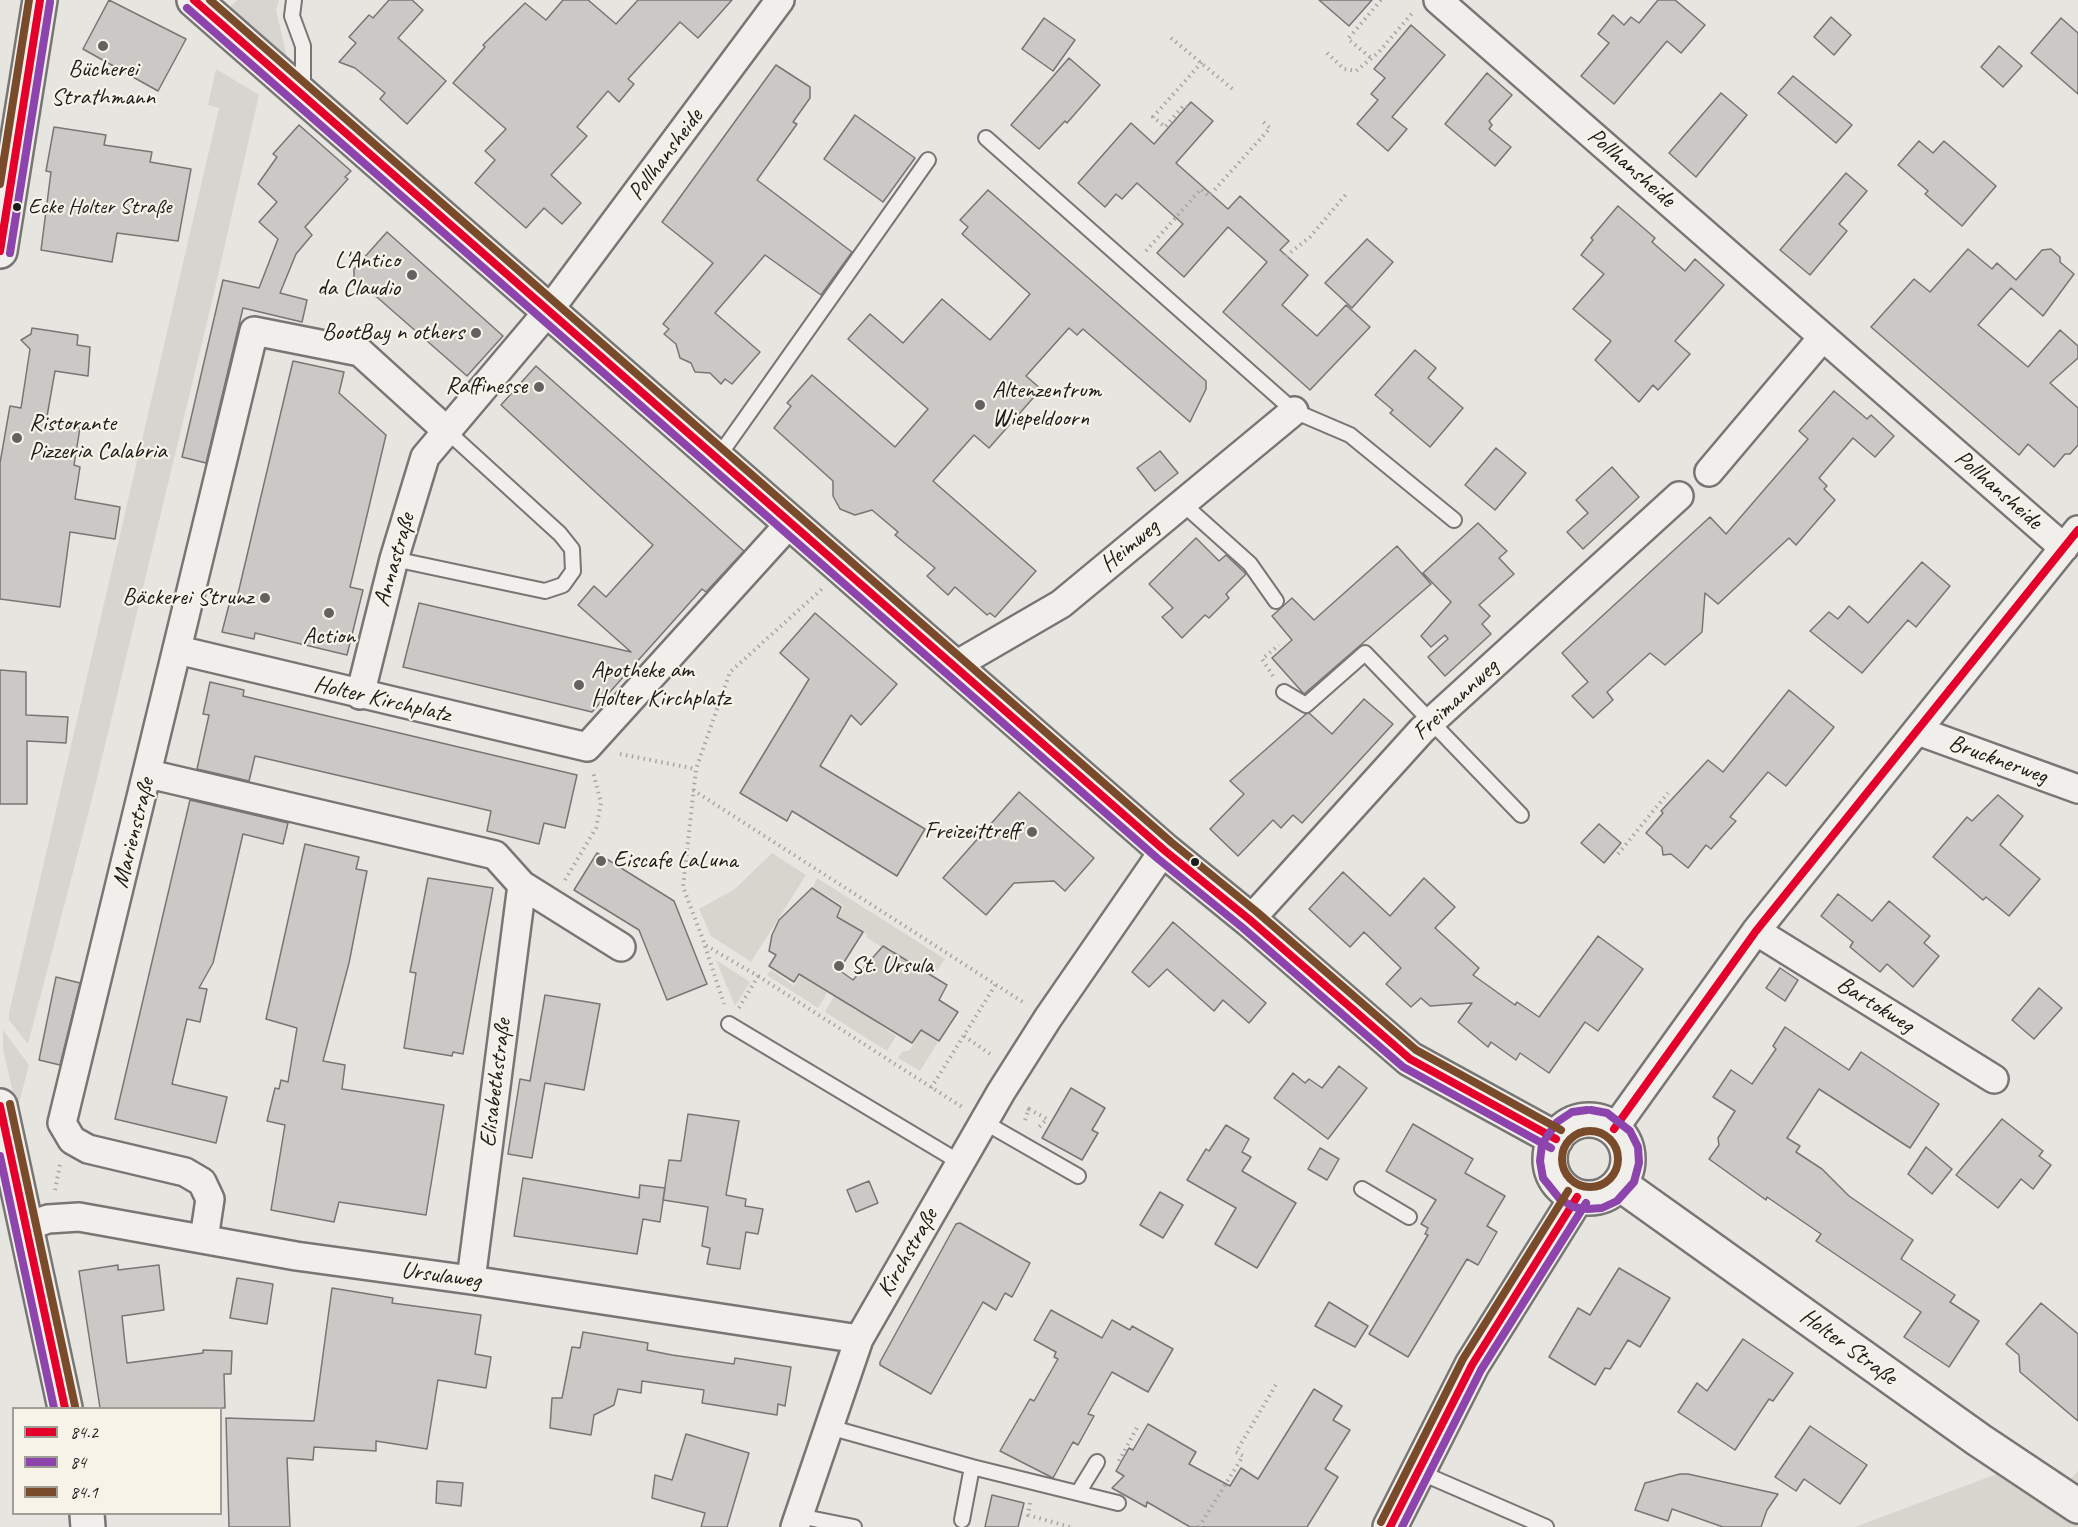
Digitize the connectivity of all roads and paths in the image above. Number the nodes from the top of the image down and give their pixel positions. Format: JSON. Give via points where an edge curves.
{"nodes":[{"id":1,"x":40,"y":0,"type":"edge"},
{"id":2,"x":194,"y":0,"type":"edge"},
{"id":3,"x":294,"y":0,"type":"edge"},
{"id":4,"x":780,"y":0,"type":"edge"},
{"id":5,"x":1381,"y":0,"type":"edge"},
{"id":6,"x":1427,"y":4,"type":"edge"},
{"id":7,"x":1171,"y":38,"type":"dead end"},
{"id":8,"x":1327,"y":53,"type":"dead end"},
{"id":9,"x":1370,"y":57,"type":"junction"},
{"id":10,"x":1202,"y":62,"type":"junction"},
{"id":11,"x":1235,"y":91,"type":"dead end"},
{"id":12,"x":303,"y":93,"type":"junction"},
{"id":13,"x":1186,"y":107,"type":"dead end"},
{"id":14,"x":1261,"y":120,"type":"dead end"},
{"id":15,"x":986,"y":138,"type":"dead end"},
{"id":16,"x":928,"y":160,"type":"dead end"},
{"id":17,"x":1348,"y":192,"type":"dead end"},
{"id":18,"x":0,"y":251,"type":"edge"},
{"id":19,"x":1286,"y":256,"type":"dead end"},
{"id":20,"x":1131,"y":267,"type":"junction"},
{"id":21,"x":550,"y":309,"type":"junction"},
{"id":22,"x":1823,"y":337,"type":"junction"},
{"id":23,"x":1294,"y":411,"type":"junction"},
{"id":24,"x":447,"y":431,"type":"junction"},
{"id":25,"x":718,"y":457,"type":"junction"},
{"id":26,"x":1709,"y":472,"type":"dead end"},
{"id":27,"x":1679,"y":496,"type":"dead end"},
{"id":28,"x":1182,"y":503,"type":"junction"},
{"id":29,"x":1454,"y":520,"type":"dead end"},
{"id":30,"x":791,"y":522,"type":"junction"},
{"id":31,"x":2071,"y":539,"type":"edge"},
{"id":32,"x":394,"y":559,"type":"junction"},
{"id":33,"x":824,"y":588,"type":"dead end"},
{"id":34,"x":1276,"y":601,"type":"dead end"},
{"id":35,"x":1279,"y":645,"type":"dead end"},
{"id":36,"x":178,"y":651,"type":"junction"},
{"id":37,"x":956,"y":665,"type":"junction"},
{"id":38,"x":1284,"y":692,"type":"joint"},
{"id":39,"x":360,"y":695,"type":"junction"},
{"id":40,"x":1431,"y":722,"type":"junction"},
{"id":41,"x":1918,"y":731,"type":"junction"},
{"id":42,"x":587,"y":747,"type":"junction"},
{"id":43,"x":696,"y":770,"type":"junction"},
{"id":44,"x":149,"y":774,"type":"junction"},
{"id":45,"x":2078,"y":789,"type":"edge"},
{"id":46,"x":693,"y":790,"type":"junction"},
{"id":47,"x":1668,"y":793,"type":"dead end"},
{"id":48,"x":1521,"y":815,"type":"dead end"},
{"id":49,"x":1164,"y":850,"type":"junction"},
{"id":50,"x":1618,"y":854,"type":"dead end"},
{"id":51,"x":522,"y":885,"type":"junction"},
{"id":52,"x":550,"y":904,"type":"junction"},
{"id":53,"x":1250,"y":920,"type":"junction"},
{"id":54,"x":1756,"y":931,"type":"junction"},
{"id":55,"x":705,"y":945,"type":"junction"},
{"id":56,"x":621,"y":947,"type":"dead end"},
{"id":57,"x":758,"y":976,"type":"junction"},
{"id":58,"x":996,"y":984,"type":"junction"},
{"id":59,"x":721,"y":996,"type":"dead end"},
{"id":60,"x":1048,"y":1018,"type":"junction"},
{"id":61,"x":729,"y":1024,"type":"joint"},
{"id":62,"x":1994,"y":1079,"type":"dead end"},
{"id":63,"x":931,"y":1088,"type":"junction"},
{"id":64,"x":1001,"y":1092,"type":"junction"},
{"id":65,"x":0,"y":1106,"type":"edge"},
{"id":66,"x":1029,"y":1109,"type":"junction"},
{"id":67,"x":984,"y":1122,"type":"junction"},
{"id":68,"x":1614,"y":1129,"type":"junction"},
{"id":69,"x":1556,"y":1139,"type":"junction"},
{"id":70,"x":72,"y":1140,"type":"junction"},
{"id":71,"x":961,"y":1163,"type":"junction"},
{"id":72,"x":1078,"y":1176,"type":"dead end"},
{"id":73,"x":1620,"y":1184,"type":"junction"},
{"id":74,"x":1362,"y":1189,"type":"dead end"},
{"id":75,"x":1577,"y":1197,"type":"junction"},
{"id":76,"x":1409,"y":1217,"type":"dead end"},
{"id":77,"x":37,"y":1223,"type":"junction"},
{"id":78,"x":204,"y":1239,"type":"junction"},
{"id":79,"x":471,"y":1280,"type":"junction"},
{"id":80,"x":858,"y":1339,"type":"junction"},
{"id":81,"x":1277,"y":1383,"type":"dead end"},
{"id":82,"x":65,"y":1407,"type":"edge"},
{"id":83,"x":829,"y":1427,"type":"junction"},
{"id":84,"x":1097,"y":1462,"type":"dead end"},
{"id":85,"x":972,"y":1467,"type":"junction"},
{"id":86,"x":1417,"y":1471,"type":"junction"},
{"id":87,"x":1033,"y":1482,"type":"junction"},
{"id":88,"x":1078,"y":1493,"type":"junction"},
{"id":89,"x":1118,"y":1503,"type":"dead end"},
{"id":90,"x":2078,"y":1506,"type":"edge"},
{"id":91,"x":962,"y":1520,"type":"dead end"},
{"id":92,"x":797,"y":1522,"type":"edge"},
{"id":93,"x":854,"y":1527,"type":"edge"},
{"id":94,"x":1070,"y":1527,"type":"edge"},
{"id":95,"x":1199,"y":1527,"type":"edge"},
{"id":96,"x":1390,"y":1527,"type":"edge"},
{"id":97,"x":1546,"y":1527,"type":"edge"}],
"edges":[{"from":1,"to":18,"type":"street"},
{"from":2,"to":12,"type":"street"},
{"from":3,"to":12,"type":"lane","via":[[292,16],[303,46]]},
{"from":4,"to":21,"type":"street","name":"Pollhansheide"},
{"from":5,"to":9,"type":"path","via":[[1348,39]]},
{"from":6,"to":9,"type":"path"},
{"from":6,"to":22,"type":"street","name":"Pollhansheide"},
{"from":7,"to":10,"type":"path"},
{"from":8,"to":9,"type":"path","via":[[1344,69],[1356,71]]},
{"from":10,"to":11,"type":"path"},
{"from":10,"to":13,"type":"path","via":[[1154,117],[1165,126]]},
{"from":12,"to":21,"type":"street"},
{"from":14,"to":20,"type":"path","via":[[1270,128],[1209,196],[1201,189]]},
{"from":15,"to":20,"type":"lane"},
{"from":16,"to":25,"type":"lane"},
{"from":17,"to":19,"type":"path","via":[[1310,237]]},
{"from":20,"to":23,"type":"lane"},
{"from":21,"to":24,"type":"street","name":"Annastraße"},
{"from":21,"to":25,"type":"street"},
{"from":22,"to":26,"type":"street"},
{"from":22,"to":31,"type":"street","name":"Pollhansheide"},
{"from":23,"to":28,"type":"street","name":"Heimweg"},
{"from":23,"to":29,"type":"lane","via":[[1350,435]]},
{"from":24,"to":32,"type":"street","name":"Annastraße","via":[[425,457]]},
{"from":24,"to":32,"type":"lane","via":[[560,534],[572,549],[573,571],[563,585],[545,591]]},
{"from":24,"to":36,"type":"street","name":"Marienstraße","via":[[360,352],[254,331]]},
{"from":25,"to":30,"type":"street"},
{"from":27,"to":40,"type":"street","name":"Freimannweg"},
{"from":28,"to":34,"type":"lane","via":[[1250,564]]},
{"from":28,"to":37,"type":"street","name":"Heimweg","via":[[1061,604]]},
{"from":30,"to":37,"type":"street"},
{"from":30,"to":42,"type":"street"},
{"from":31,"to":41,"type":"street"},
{"from":32,"to":39,"type":"street","name":"Annastraße"},
{"from":33,"to":43,"type":"path","via":[[730,672]]},
{"from":35,"to":38,"type":"path","via":[[1262,659]]},
{"from":36,"to":39,"type":"street","name":"Holter Kirchplatz"},
{"from":36,"to":44,"type":"street","name":"Marienstraße"},
{"from":37,"to":49,"type":"street"},
{"from":38,"to":40,"type":"lane","via":[[1306,705],[1365,653]]},
{"from":39,"to":42,"type":"street","name":"Holter Kirchplatz"},
{"from":40,"to":48,"type":"lane"},
{"from":40,"to":53,"type":"street","name":"Freimannweg"},
{"from":41,"to":45,"type":"street","name":"Brucknerweg"},
{"from":41,"to":54,"type":"street"},
{"from":42,"to":43,"type":"path"},
{"from":42,"to":52,"type":"path","via":[[601,803],[596,828]]},
{"from":43,"to":46,"type":"path"},
{"from":44,"to":51,"type":"street","via":[[495,855]]},
{"from":44,"to":70,"type":"street","name":"Marienstraße","via":[[62,1123]]},
{"from":46,"to":55,"type":"path","via":[[683,887]]},
{"from":46,"to":58,"type":"path"},
{"from":47,"to":50,"type":"path"},
{"from":49,"to":53,"type":"street"},
{"from":49,"to":60,"type":"street","name":"Kirchstraße"},
{"from":51,"to":52,"type":"street"},
{"from":51,"to":79,"type":"street","name":"Elisabethstraße"},
{"from":52,"to":56,"type":"street"},
{"from":53,"to":69,"type":"street","via":[[1410,1059]]},
{"from":54,"to":62,"type":"street","name":"Bartokweg"},
{"from":54,"to":68,"type":"street"},
{"from":55,"to":57,"type":"path"},
{"from":55,"to":59,"type":"path"},
{"from":57,"to":61,"type":"path"},
{"from":57,"to":63,"type":"path"},
{"from":58,"to":60,"type":"path"},
{"from":58,"to":63,"type":"path"},
{"from":60,"to":64,"type":"street","name":"Kirchstraße"},
{"from":61,"to":71,"type":"lane"},
{"from":63,"to":67,"type":"path"},
{"from":64,"to":66,"type":"path"},
{"from":64,"to":67,"type":"street","name":"Kirchstraße"},
{"from":65,"to":77,"type":"street"},
{"from":66,"to":66,"type":"path","via":[[1024,1121],[1035,1129],[1040,1127],[1047,1119]]},
{"from":67,"to":71,"type":"street","name":"Kirchstraße"},
{"from":67,"to":72,"type":"lane"},
{"from":68,"to":69,"type":"street","via":[[1602,1122],[1576,1122]]},
{"from":68,"to":73,"type":"street","via":[[1628,1150],[1629,1163]]},
{"from":69,"to":75,"type":"street","via":[[1550,1161],[1552,1173],[1558,1183]]},
{"from":70,"to":77,"type":"path"},
{"from":70,"to":78,"type":"street","via":[[88,1149],[184,1172],[202,1182],[210,1199]]},
{"from":71,"to":80,"type":"street","name":"Kirchstraße"},
{"from":73,"to":75,"type":"street","via":[[1599,1198]]},
{"from":73,"to":90,"type":"street","name":"Holter Straße"},
{"from":74,"to":76,"type":"lane"},
{"from":75,"to":86,"type":"street","via":[[1472,1365]]},
{"from":77,"to":78,"type":"street","name":"Ursulaweg","via":[[79,1217]]},
{"from":77,"to":82,"type":"street"},
{"from":78,"to":79,"type":"street","name":"Ursulaweg"},
{"from":79,"to":80,"type":"street","name":"Ursulaweg"},
{"from":80,"to":83,"type":"street","name":"Kirchstraße"},
{"from":81,"to":95,"type":"path","via":[[1236,1452],[1243,1456]]},
{"from":83,"to":85,"type":"lane"},
{"from":83,"to":92,"type":"street","name":"Kirchstraße"},
{"from":84,"to":88,"type":"lane"},
{"from":85,"to":87,"type":"lane"},
{"from":85,"to":91,"type":"lane"},
{"from":86,"to":96,"type":"street"},
{"from":86,"to":97,"type":"lane"},
{"from":87,"to":88,"type":"lane"},
{"from":87,"to":94,"type":"path","via":[[1028,1515]]},
{"from":88,"to":89,"type":"lane"},
{"from":92,"to":93,"type":"lane"}]}
